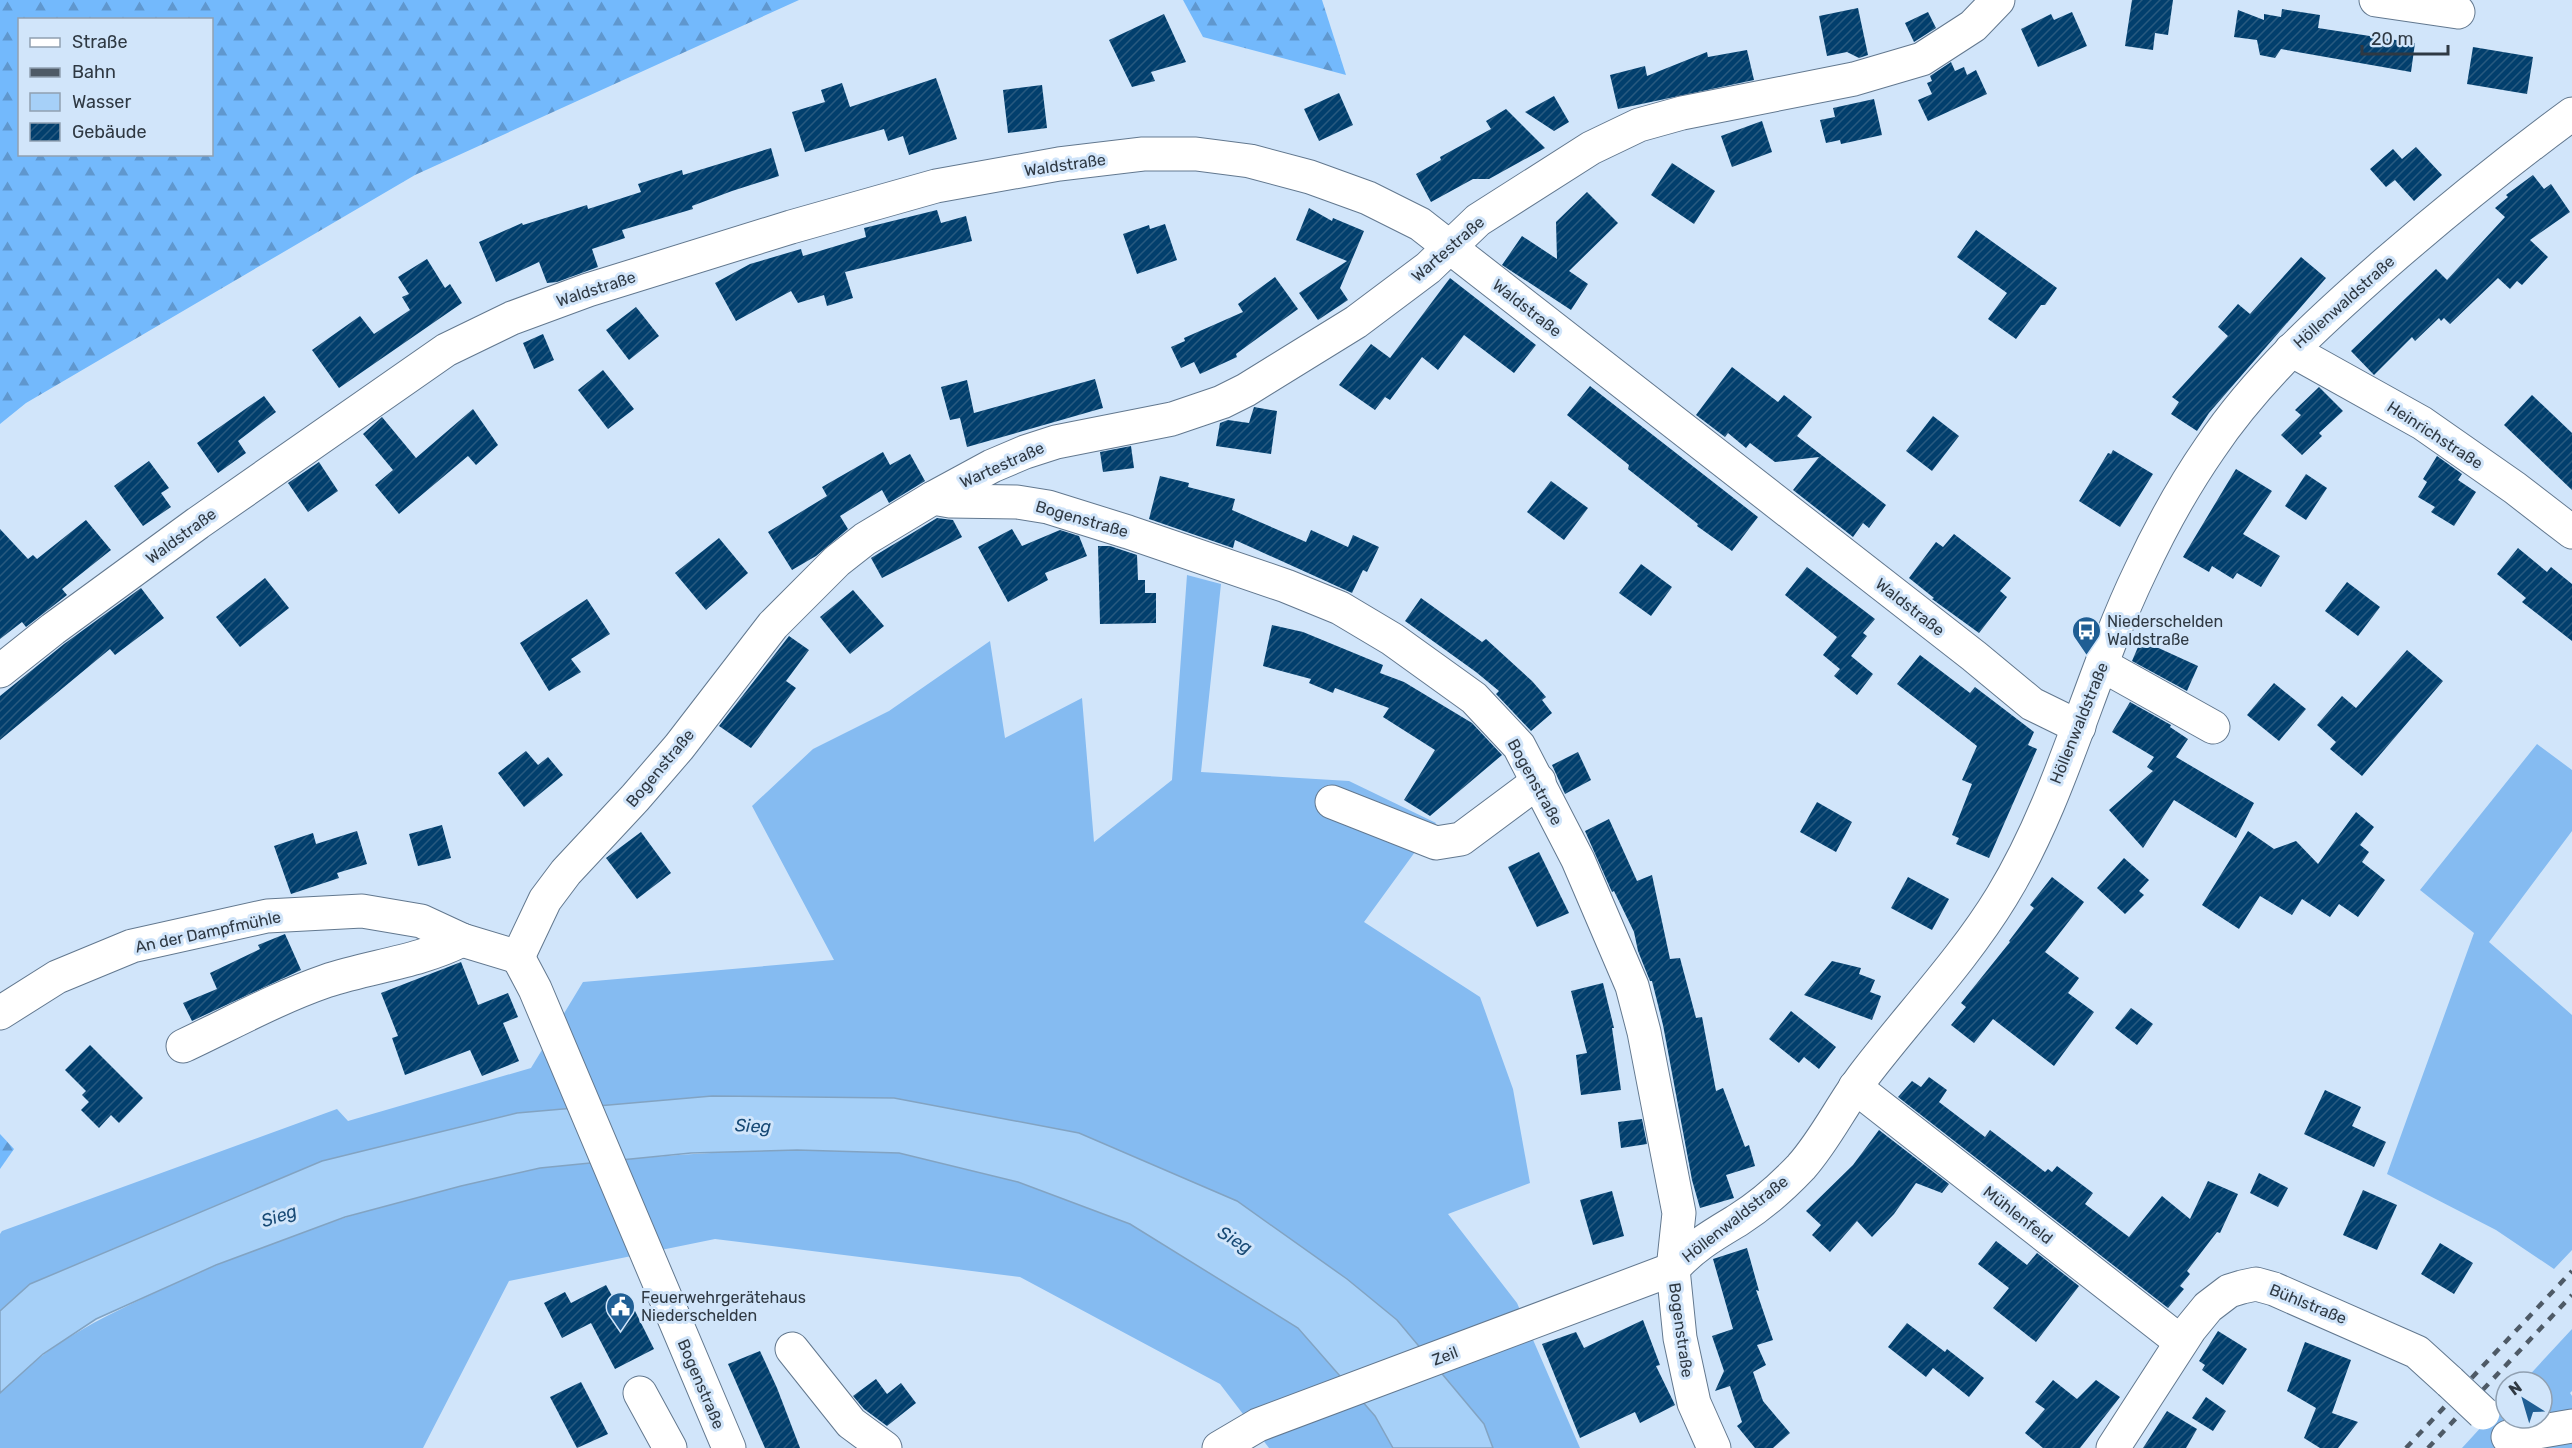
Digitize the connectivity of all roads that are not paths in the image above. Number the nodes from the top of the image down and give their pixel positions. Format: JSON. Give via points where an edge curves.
{"nodes":[{"id":1,"x":1998,"y":0,"type":"edge"},
{"id":2,"x":2376,"y":0,"type":"edge"},
{"id":3,"x":2458,"y":12,"type":"dead end"},
{"id":4,"x":2572,"y":114,"type":"edge"},
{"id":5,"x":1449,"y":246,"type":"junction"},
{"id":6,"x":2291,"y":350,"type":"junction"},
{"id":7,"x":933,"y":498,"type":"junction"},
{"id":8,"x":2572,"y":532,"type":"edge"},
{"id":9,"x":2102,"y":665,"type":"junction"},
{"id":10,"x":0,"y":671,"type":"edge"},
{"id":11,"x":2079,"y":727,"type":"junction"},
{"id":12,"x":2213,"y":727,"type":"dead end"},
{"id":13,"x":1539,"y":781,"type":"junction"},
{"id":14,"x":1332,"y":802,"type":"dead end"},
{"id":15,"x":462,"y":940,"type":"junction"},
{"id":16,"x":518,"y":957,"type":"junction"},
{"id":17,"x":0,"y":1013,"type":"edge"},
{"id":18,"x":183,"y":1047,"type":"dead end"},
{"id":19,"x":1855,"y":1088,"type":"junction"},
{"id":20,"x":1673,"y":1269,"type":"junction"},
{"id":21,"x":2181,"y":1342,"type":"junction"},
{"id":22,"x":792,"y":1349,"type":"dead end"},
{"id":23,"x":640,"y":1393,"type":"dead end"},
{"id":24,"x":2572,"y":1426,"type":"edge"},
{"id":25,"x":2506,"y":1443,"type":"edge"},
{"id":26,"x":876,"y":1446,"type":"edge"},
{"id":27,"x":670,"y":1448,"type":"edge"},
{"id":28,"x":729,"y":1448,"type":"edge"},
{"id":29,"x":1219,"y":1448,"type":"edge"},
{"id":30,"x":1714,"y":1448,"type":"edge"},
{"id":31,"x":2113,"y":1448,"type":"edge"}],
"edges":[{"from":1,"to":5,"type":"street","name":"Wartestraße","via":[[1973,26],[1922,59],[1854,79],[1639,125],[1591,148],[1478,220]]},
{"from":2,"to":3,"type":"street"},
{"from":4,"to":6,"type":"street","name":"Höllenwaldstraße","via":[[2428,227]]},
{"from":5,"to":7,"type":"street","name":"Wartestraße","via":[[1428,268],[1356,322],[1222,402],[1172,419],[1025,452]]},
{"from":5,"to":10,"type":"street","name":"Waldstraße","via":[[1420,224],[1358,194],[1250,161],[1196,154],[1143,154],[936,186],[791,227],[588,290],[512,318],[446,350],[198,523]]},
{"from":5,"to":11,"type":"street","name":"Waldstraße","via":[[2032,704]]},
{"from":6,"to":8,"type":"street","name":"Heinrichstraße","via":[[2422,423]]},
{"from":6,"to":9,"type":"street","name":"Höllenwaldstraße","via":[[2211,446],[2171,510],[2137,578]]},
{"from":7,"to":13,"type":"street","name":"Bogenstraße","via":[[1048,507],[1286,586],[1340,608],[1392,639],[1474,698],[1519,746]]},
{"from":7,"to":16,"type":"street","name":"Bogenstraße","via":[[837,561],[773,625],[679,747],[566,872],[545,900]]},
{"from":9,"to":11,"type":"street","name":"Höllenwaldstraße"},
{"from":9,"to":12,"type":"street"},
{"from":11,"to":19,"type":"street","name":"Höllenwaldstraße","via":[[2003,895],[1974,938]]},
{"from":13,"to":14,"type":"street","via":[[1461,839],[1436,843]]},
{"from":13,"to":20,"type":"street","name":"Bogenstraße","via":[[1632,986],[1678,1213]]},
{"from":15,"to":16,"type":"street","name":"An der Dampfmühle"},
{"from":15,"to":17,"type":"street","name":"An der Dampfmühle","via":[[421,921],[362,911],[267,916],[132,946],[57,977]]},
{"from":15,"to":18,"type":"street","via":[[438,952],[306,988]]},
{"from":16,"to":28,"type":"street","name":"Bogenstraße"},
{"from":19,"to":20,"type":"street","name":"Höllenwaldstraße","via":[[1803,1165],[1741,1218],[1688,1251]]},
{"from":19,"to":21,"type":"street","name":"Mühlenfeld"},
{"from":20,"to":29,"type":"street","name":"Zeil","via":[[1258,1425]]},
{"from":20,"to":30,"type":"street","name":"Bogenstraße","via":[[1674,1302],[1687,1376]]},
{"from":21,"to":25,"type":"street","name":"Bühlstraße","bridge":true,"via":[[2217,1299],[2229,1291],[2256,1284],[2274,1289],[2417,1352],[2483,1413]]},
{"from":21,"to":31,"type":"street","name":"Bühlstraße"},
{"from":22,"to":26,"type":"street","via":[[851,1423]]},
{"from":23,"to":27,"type":"street"},
{"from":24,"to":25,"type":"street","name":"Bühlstraße"}]}
